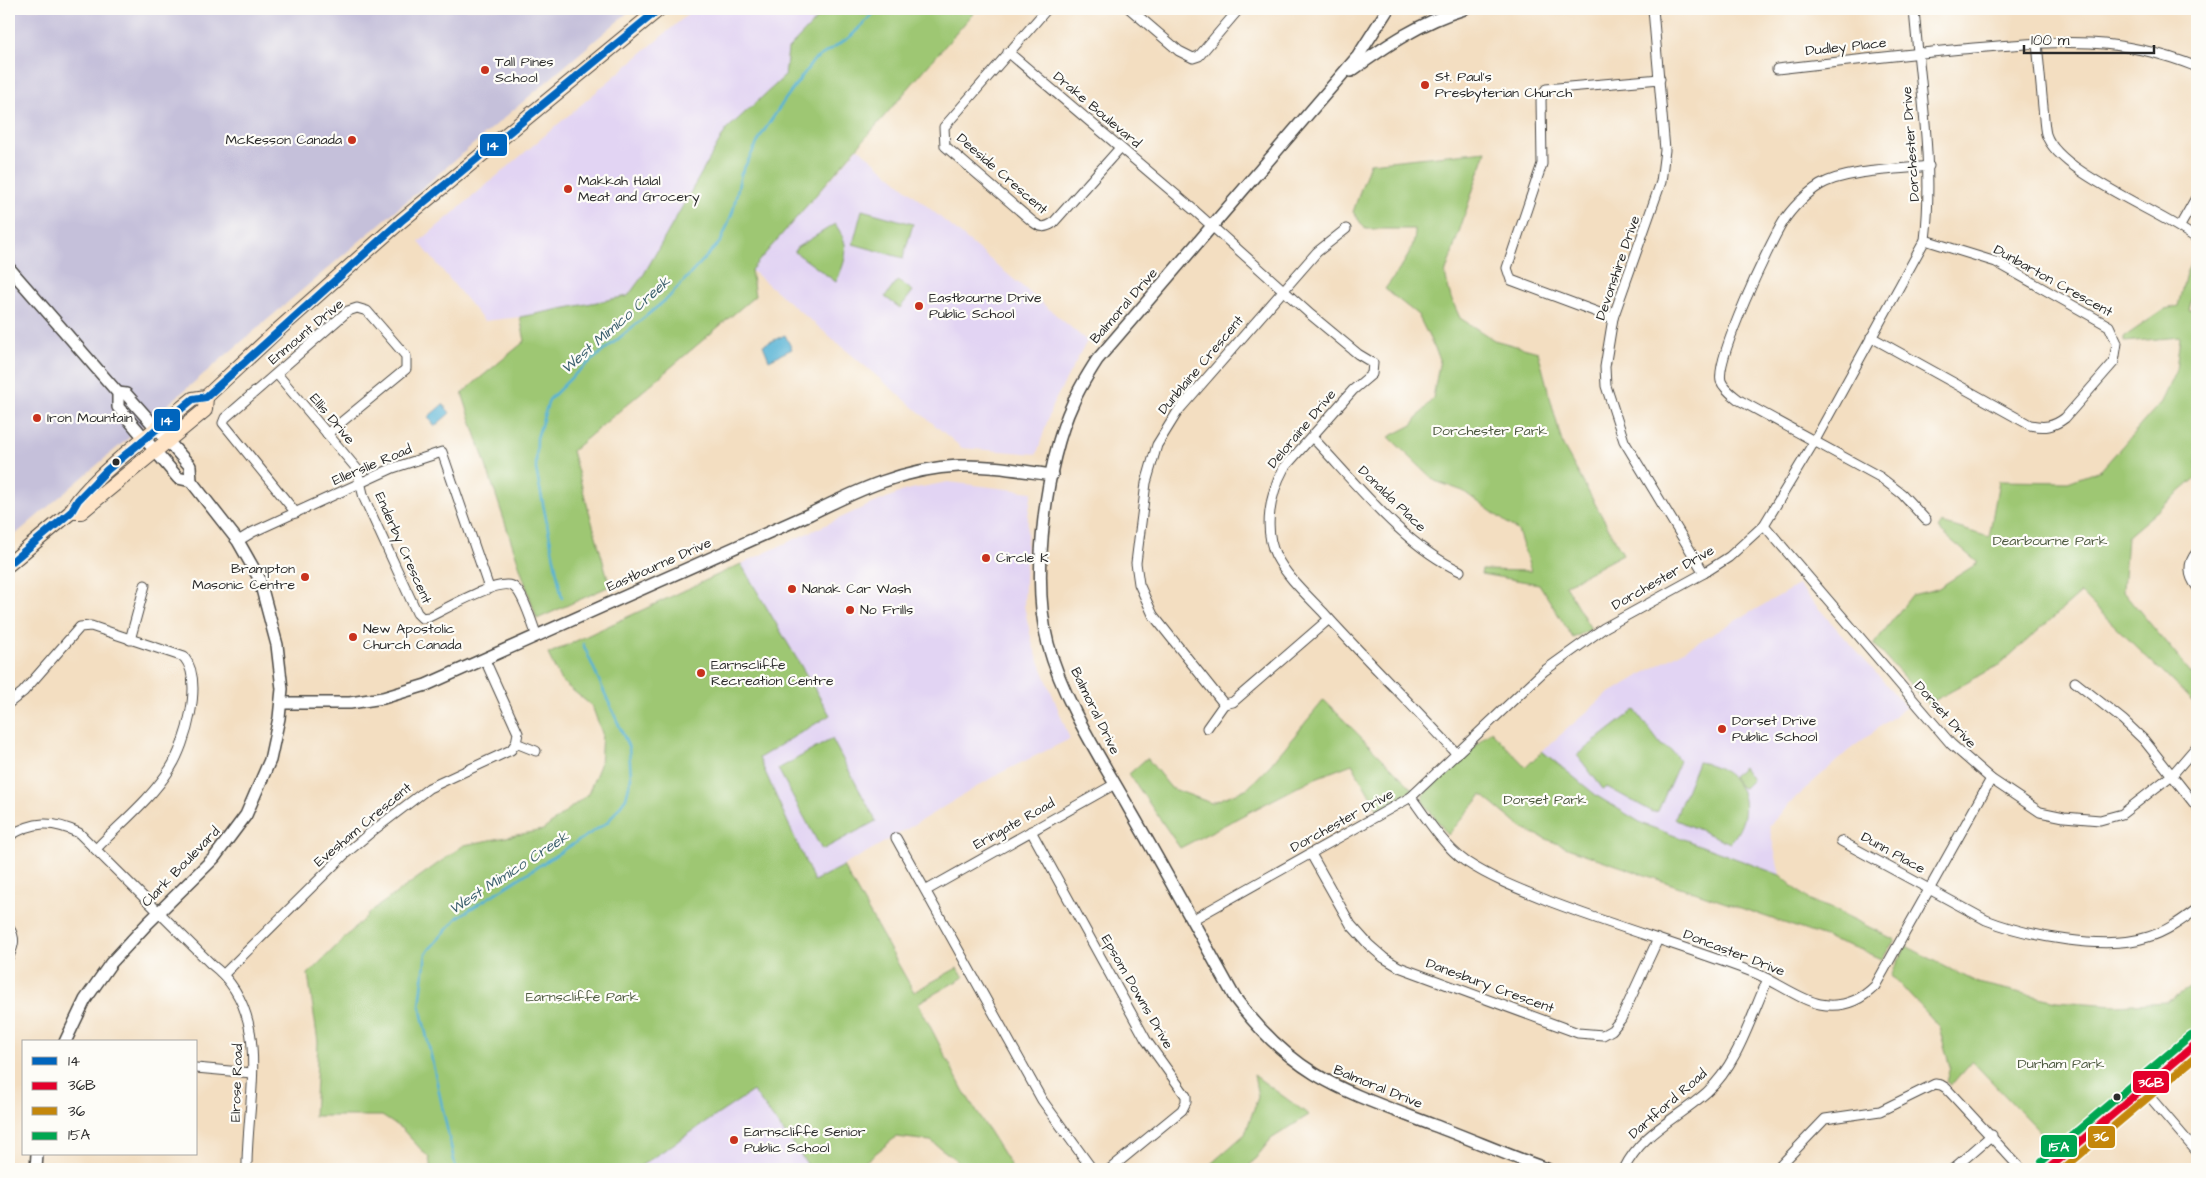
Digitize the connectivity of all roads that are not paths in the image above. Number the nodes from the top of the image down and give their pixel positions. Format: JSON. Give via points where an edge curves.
{"nodes":[{"id":1,"x":659,"y":9,"type":"edge"},
{"id":2,"x":1047,"y":9,"type":"edge"},
{"id":3,"x":1130,"y":9,"type":"edge"},
{"id":4,"x":1239,"y":9,"type":"edge"},
{"id":5,"x":1388,"y":9,"type":"edge"},
{"id":6,"x":1464,"y":9,"type":"edge"},
{"id":7,"x":1654,"y":9,"type":"edge"},
{"id":8,"x":1914,"y":9,"type":"edge"},
{"id":9,"x":2037,"y":43,"type":"junction"},
{"id":10,"x":1008,"y":52,"type":"junction"},
{"id":11,"x":1918,"y":53,"type":"junction"},
{"id":12,"x":2197,"y":67,"type":"edge"},
{"id":13,"x":1777,"y":69,"type":"dead end"},
{"id":14,"x":1660,"y":79,"type":"junction"},
{"id":15,"x":1338,"y":81,"type":"junction"},
{"id":16,"x":1120,"y":148,"type":"junction"},
{"id":17,"x":1928,"y":166,"type":"junction"},
{"id":18,"x":2197,"y":196,"type":"edge"},
{"id":19,"x":1212,"y":226,"type":"junction"},
{"id":20,"x":2180,"y":226,"type":"junction"},
{"id":21,"x":1346,"y":229,"type":"dead end"},
{"id":22,"x":2197,"y":239,"type":"edge"},
{"id":23,"x":1925,"y":240,"type":"junction"},
{"id":24,"x":9,"y":268,"type":"edge"},
{"id":25,"x":1283,"y":291,"type":"junction"},
{"id":26,"x":1613,"y":318,"type":"junction"},
{"id":27,"x":1871,"y":337,"type":"junction"},
{"id":28,"x":277,"y":374,"type":"junction"},
{"id":29,"x":118,"y":393,"type":"junction"},
{"id":30,"x":206,"y":397,"type":"junction"},
{"id":31,"x":157,"y":429,"type":"junction"},
{"id":32,"x":327,"y":434,"type":"junction"},
{"id":33,"x":1312,"y":437,"type":"junction"},
{"id":34,"x":145,"y":439,"type":"junction"},
{"id":35,"x":168,"y":441,"type":"junction"},
{"id":36,"x":1814,"y":442,"type":"junction"},
{"id":37,"x":155,"y":451,"type":"junction"},
{"id":38,"x":1052,"y":475,"type":"junction"},
{"id":39,"x":191,"y":481,"type":"junction"},
{"id":40,"x":362,"y":484,"type":"junction"},
{"id":41,"x":71,"y":512,"type":"junction"},
{"id":42,"x":296,"y":513,"type":"junction"},
{"id":43,"x":1926,"y":520,"type":"dead end"},
{"id":44,"x":1764,"y":525,"type":"junction"},
{"id":45,"x":238,"y":541,"type":"junction"},
{"id":46,"x":2197,"y":552,"type":"edge"},
{"id":47,"x":9,"y":564,"type":"edge"},
{"id":48,"x":1460,"y":571,"type":"dead end"},
{"id":49,"x":1704,"y":573,"type":"junction"},
{"id":50,"x":145,"y":585,"type":"dead end"},
{"id":51,"x":2197,"y":587,"type":"edge"},
{"id":52,"x":489,"y":588,"type":"junction"},
{"id":53,"x":1329,"y":619,"type":"junction"},
{"id":54,"x":537,"y":636,"type":"junction"},
{"id":55,"x":130,"y":640,"type":"junction"},
{"id":56,"x":485,"y":660,"type":"junction"},
{"id":57,"x":2075,"y":682,"type":"dead end"},
{"id":58,"x":9,"y":703,"type":"edge"},
{"id":59,"x":280,"y":704,"type":"junction"},
{"id":60,"x":1224,"y":704,"type":"junction"},
{"id":61,"x":1207,"y":728,"type":"dead end"},
{"id":62,"x":516,"y":743,"type":"junction"},
{"id":63,"x":2197,"y":746,"type":"edge"},
{"id":64,"x":536,"y":751,"type":"dead end"},
{"id":65,"x":1457,"y":754,"type":"junction"},
{"id":66,"x":2172,"y":775,"type":"junction"},
{"id":67,"x":1991,"y":779,"type":"junction"},
{"id":68,"x":1115,"y":784,"type":"junction"},
{"id":69,"x":1412,"y":797,"type":"junction"},
{"id":70,"x":2197,"y":806,"type":"edge"},
{"id":71,"x":1031,"y":831,"type":"junction"},
{"id":72,"x":9,"y":836,"type":"edge"},
{"id":73,"x":896,"y":838,"type":"dead end"},
{"id":74,"x":1841,"y":841,"type":"dead end"},
{"id":75,"x":97,"y":848,"type":"junction"},
{"id":76,"x":1311,"y":854,"type":"junction"},
{"id":77,"x":927,"y":890,"type":"junction"},
{"id":78,"x":1930,"y":890,"type":"junction"},
{"id":79,"x":2197,"y":909,"type":"edge"},
{"id":80,"x":160,"y":912,"type":"junction"},
{"id":81,"x":1192,"y":920,"type":"junction"},
{"id":82,"x":9,"y":928,"type":"edge"},
{"id":83,"x":1658,"y":939,"type":"junction"},
{"id":84,"x":9,"y":956,"type":"edge"},
{"id":85,"x":224,"y":974,"type":"junction"},
{"id":86,"x":1768,"y":979,"type":"junction"},
{"id":87,"x":66,"y":1040,"type":"edge"},
{"id":88,"x":2197,"y":1043,"type":"edge"},
{"id":89,"x":198,"y":1068,"type":"edge"},
{"id":90,"x":252,"y":1073,"type":"junction"},
{"id":91,"x":2143,"y":1089,"type":"junction"},
{"id":92,"x":1992,"y":1136,"type":"junction"},
{"id":93,"x":2196,"y":1147,"type":"edge"},
{"id":94,"x":37,"y":1156,"type":"edge"},
{"id":95,"x":1542,"y":1168,"type":"edge"},
{"id":96,"x":36,"y":1169,"type":"edge"},
{"id":97,"x":247,"y":1169,"type":"edge"},
{"id":98,"x":1092,"y":1169,"type":"edge"},
{"id":99,"x":1110,"y":1169,"type":"edge"},
{"id":100,"x":1624,"y":1169,"type":"edge"},
{"id":101,"x":1777,"y":1169,"type":"edge"},
{"id":102,"x":1952,"y":1169,"type":"edge"},
{"id":103,"x":2021,"y":1169,"type":"edge"},
{"id":104,"x":2048,"y":1169,"type":"edge"}],
"edges":[{"from":1,"to":30,"type":"main road","via":[[401,221]]},
{"from":2,"to":10,"type":"street"},
{"from":3,"to":4,"type":"street","via":[[1179,51],[1193,58],[1199,56]]},
{"from":5,"to":15,"type":"street","name":"Balmoral Drive"},
{"from":6,"to":15,"type":"street","via":[[1426,22],[1400,36]]},
{"from":7,"to":14,"type":"street","name":"Devonshire Drive"},
{"from":8,"to":11,"type":"street","name":"Dorchester Drive"},
{"from":9,"to":11,"type":"street","name":"Dudley Place"},
{"from":9,"to":12,"type":"street","name":"Dudley Place","via":[[2078,41],[2129,45],[2169,55]]},
{"from":9,"to":20,"type":"street","via":[[2046,133],[2053,148],[2065,160],[2104,185]]},
{"from":10,"to":16,"type":"street","name":"Drake Boulevard"},
{"from":10,"to":16,"type":"street","name":"Deeside Crescent","via":[[944,128],[943,138],[945,146],[1032,222],[1039,227],[1053,223]]},
{"from":11,"to":13,"type":"street","name":"Dudley Place"},
{"from":11,"to":17,"type":"street","name":"Dorchester Drive"},
{"from":14,"to":26,"type":"street","name":"Devonshire Drive","via":[[1665,150],[1661,182]]},
{"from":14,"to":26,"type":"street","via":[[1546,89],[1541,99],[1542,164],[1507,268],[1511,280]]},
{"from":15,"to":19,"type":"street","name":"Balmoral Drive"},
{"from":16,"to":19,"type":"street","name":"Drake Boulevard"},
{"from":17,"to":23,"type":"street","name":"Dorchester Drive","via":[[1929,204]]},
{"from":17,"to":36,"type":"street","via":[[1838,177],[1819,186],[1783,222],[1752,282],[1723,362],[1721,380],[1728,392],[1739,400]]},
{"from":18,"to":20,"type":"street"},
{"from":19,"to":25,"type":"street","name":"Deloraine Drive"},
{"from":19,"to":38,"type":"street","name":"Balmoral Drive","via":[[1097,360],[1065,421]]},
{"from":20,"to":22,"type":"street"},
{"from":21,"to":25,"type":"street","name":"Dunblaine Crescent","via":[[1317,252]]},
{"from":23,"to":27,"type":"street","name":"Dorchester Drive"},
{"from":23,"to":27,"type":"street","name":"Dunbarton Crescent","via":[[1996,262],[2109,326],[2117,343],[2114,362],[2065,418],[2044,428],[2030,425]]},
{"from":24,"to":29,"type":"street","name":"Clark Boulevard"},
{"from":25,"to":33,"type":"street","name":"Deloraine Drive","via":[[1374,367],[1372,374],[1353,390]]},
{"from":25,"to":60,"type":"street","name":"Dunblaine Crescent","via":[[1167,426],[1151,462],[1144,493],[1136,563],[1143,595],[1153,614]]},
{"from":26,"to":49,"type":"street","name":"Devonshire Drive","via":[[1605,367],[1610,403],[1624,441]]},
{"from":27,"to":36,"type":"street","name":"Dorchester Drive"},
{"from":28,"to":32,"type":"street","name":"Ellis Drive"},
{"from":28,"to":32,"type":"street","name":"Enmount Drive","via":[[348,311],[357,308],[367,311],[406,356],[406,369]]},
{"from":28,"to":42,"type":"street","name":"Enmount Drive","via":[[222,423]]},
{"from":29,"to":31,"type":"street","name":"Clark Boulevard","via":[[126,394]]},
{"from":29,"to":34,"type":"street","name":"Clark Boulevard","via":[[118,406]]},
{"from":30,"to":31,"type":"main road","via":[[192,399]]},
{"from":30,"to":35,"type":"main road","via":[[205,410]]},
{"from":31,"to":34,"type":"main road"},
{"from":31,"to":35,"type":"street","name":"Clark Boulevard"},
{"from":32,"to":40,"type":"street","name":"Ellis Drive","via":[[357,469]]},
{"from":33,"to":48,"type":"street","name":"Donalda Place","via":[[1396,525],[1439,561]]},
{"from":33,"to":53,"type":"street","name":"Deloraine Drive","via":[[1284,468],[1276,483],[1270,502],[1270,524],[1276,556]]},
{"from":34,"to":37,"type":"street","name":"Clark Boulevard"},
{"from":34,"to":41,"type":"main road","via":[[74,502]]},
{"from":35,"to":37,"type":"main road"},
{"from":35,"to":39,"type":"street","name":"Clark Boulevard","via":[[190,466]]},
{"from":36,"to":43,"type":"street","via":[[1880,478],[1902,494]]},
{"from":36,"to":44,"type":"street","name":"Dorchester Drive"},
{"from":37,"to":39,"type":"street","name":"Clark Boulevard","via":[[178,478]]},
{"from":37,"to":41,"type":"main road","via":[[82,512]]},
{"from":38,"to":54,"type":"street","name":"Eastbourne Drive","via":[[959,466],[923,470],[874,483]]},
{"from":38,"to":68,"type":"street","name":"Balmoral Drive","via":[[1040,562],[1040,592],[1048,644],[1069,699]]},
{"from":39,"to":45,"type":"street","name":"Clark Boulevard"},
{"from":40,"to":42,"type":"street","name":"Ellerslie Road"},
{"from":40,"to":52,"type":"street","name":"Enderby Crescent","via":[[364,498],[416,613],[422,618],[429,618]]},
{"from":40,"to":52,"type":"street","name":"Ellerslie Road","via":[[393,468],[442,452]]},
{"from":41,"to":47,"type":"main road"},
{"from":42,"to":45,"type":"street","name":"Ellerslie Road"},
{"from":44,"to":49,"type":"street","name":"Dorchester Drive"},
{"from":44,"to":67,"type":"street","name":"Dorset Drive","via":[[1951,744]]},
{"from":45,"to":59,"type":"street","name":"Clark Boulevard","via":[[258,578],[274,626],[282,688]]},
{"from":46,"to":51,"type":"street","via":[[2192,558],[2190,572]]},
{"from":49,"to":65,"type":"street","name":"Dorchester Drive","via":[[1604,628],[1567,654],[1544,671]]},
{"from":50,"to":55,"type":"street"},
{"from":52,"to":54,"type":"street","name":"Enderby Crescent","via":[[504,583],[514,586]]},
{"from":53,"to":60,"type":"street","via":[[1233,702]]},
{"from":53,"to":65,"type":"street","name":"Deloraine Drive"},
{"from":54,"to":56,"type":"street","name":"Eastbourne Drive"},
{"from":55,"to":58,"type":"street","via":[[91,626],[80,627],[23,692]]},
{"from":55,"to":75,"type":"street","via":[[184,656],[192,669],[193,699],[181,745],[170,769]]},
{"from":56,"to":59,"type":"street","name":"Eastbourne Drive","via":[[426,685],[383,698],[350,703]]},
{"from":56,"to":62,"type":"street","via":[[518,733]]},
{"from":57,"to":66,"type":"street","via":[[2124,720]]},
{"from":59,"to":80,"type":"street","name":"Clark Boulevard","via":[[270,760],[246,816],[214,858]]},
{"from":60,"to":61,"type":"street"},
{"from":62,"to":64,"type":"street"},
{"from":62,"to":85,"type":"street","name":"Evesham Crescent","via":[[511,750],[429,788],[370,833]]},
{"from":63,"to":66,"type":"street","name":"Dorset Drive"},
{"from":65,"to":69,"type":"street","name":"Dorchester Drive"},
{"from":66,"to":67,"type":"street","name":"Dorset Drive","via":[[2122,814],[2100,820],[2040,812]]},
{"from":66,"to":70,"type":"street"},
{"from":67,"to":78,"type":"street","name":"Doncaster Drive"},
{"from":68,"to":71,"type":"street","name":"Eringate Road"},
{"from":68,"to":81,"type":"street","name":"Balmoral Drive"},
{"from":69,"to":76,"type":"street","name":"Dorchester Drive"},
{"from":69,"to":83,"type":"street","name":"Doncaster Drive","via":[[1447,843],[1470,864],[1525,891]]},
{"from":71,"to":77,"type":"street","name":"Eringate Road"},
{"from":71,"to":99,"type":"street","name":"Epsom Downs Drive","via":[[1146,1040],[1186,1096],[1182,1110]]},
{"from":72,"to":75,"type":"street","name":"Elrose Road","via":[[27,826],[62,825],[78,832]]},
{"from":73,"to":77,"type":"street"},
{"from":74,"to":78,"type":"street","name":"Dunn Place"},
{"from":75,"to":80,"type":"street","name":"Elrose Road"},
{"from":76,"to":81,"type":"street","name":"Dorchester Drive"},
{"from":76,"to":83,"type":"street","name":"Danesbury Crescent","via":[[1352,925],[1384,958],[1399,967],[1578,1033],[1603,1035],[1621,1020]]},
{"from":77,"to":98,"type":"street","via":[[1038,1093]]},
{"from":78,"to":79,"type":"street","name":"Dunn Place","via":[[2012,930],[2099,942],[2149,937]]},
{"from":78,"to":86,"type":"street","name":"Doncaster Drive","via":[[1875,986],[1854,1002],[1819,1004]]},
{"from":80,"to":85,"type":"street","name":"Elrose Road"},
{"from":80,"to":87,"type":"street","name":"Clark Boulevard","via":[[111,963],[86,1000]]},
{"from":81,"to":95,"type":"street","name":"Balmoral Drive","via":[[1235,998],[1257,1028],[1308,1072],[1358,1097]]},
{"from":82,"to":84,"type":"street","via":[[14,935]]},
{"from":83,"to":86,"type":"street","name":"Doncaster Drive"},
{"from":85,"to":90,"type":"street","name":"Elrose Road","via":[[246,1010],[252,1038]]},
{"from":86,"to":100,"type":"street","name":"Dartford Road","via":[[1737,1049],[1723,1072],[1707,1092],[1654,1130],[1640,1144]]},
{"from":88,"to":91,"type":"main road"},
{"from":89,"to":90,"type":"street"},
{"from":90,"to":97,"type":"street","name":"Elrose Road"},
{"from":91,"to":93,"type":"street"},
{"from":91,"to":104,"type":"main road"},
{"from":92,"to":101,"type":"street","via":[[1946,1088],[1935,1084],[1880,1111],[1825,1119]]},
{"from":92,"to":102,"type":"street"},
{"from":92,"to":103,"type":"street"},
{"from":94,"to":96,"type":"street"}]}
